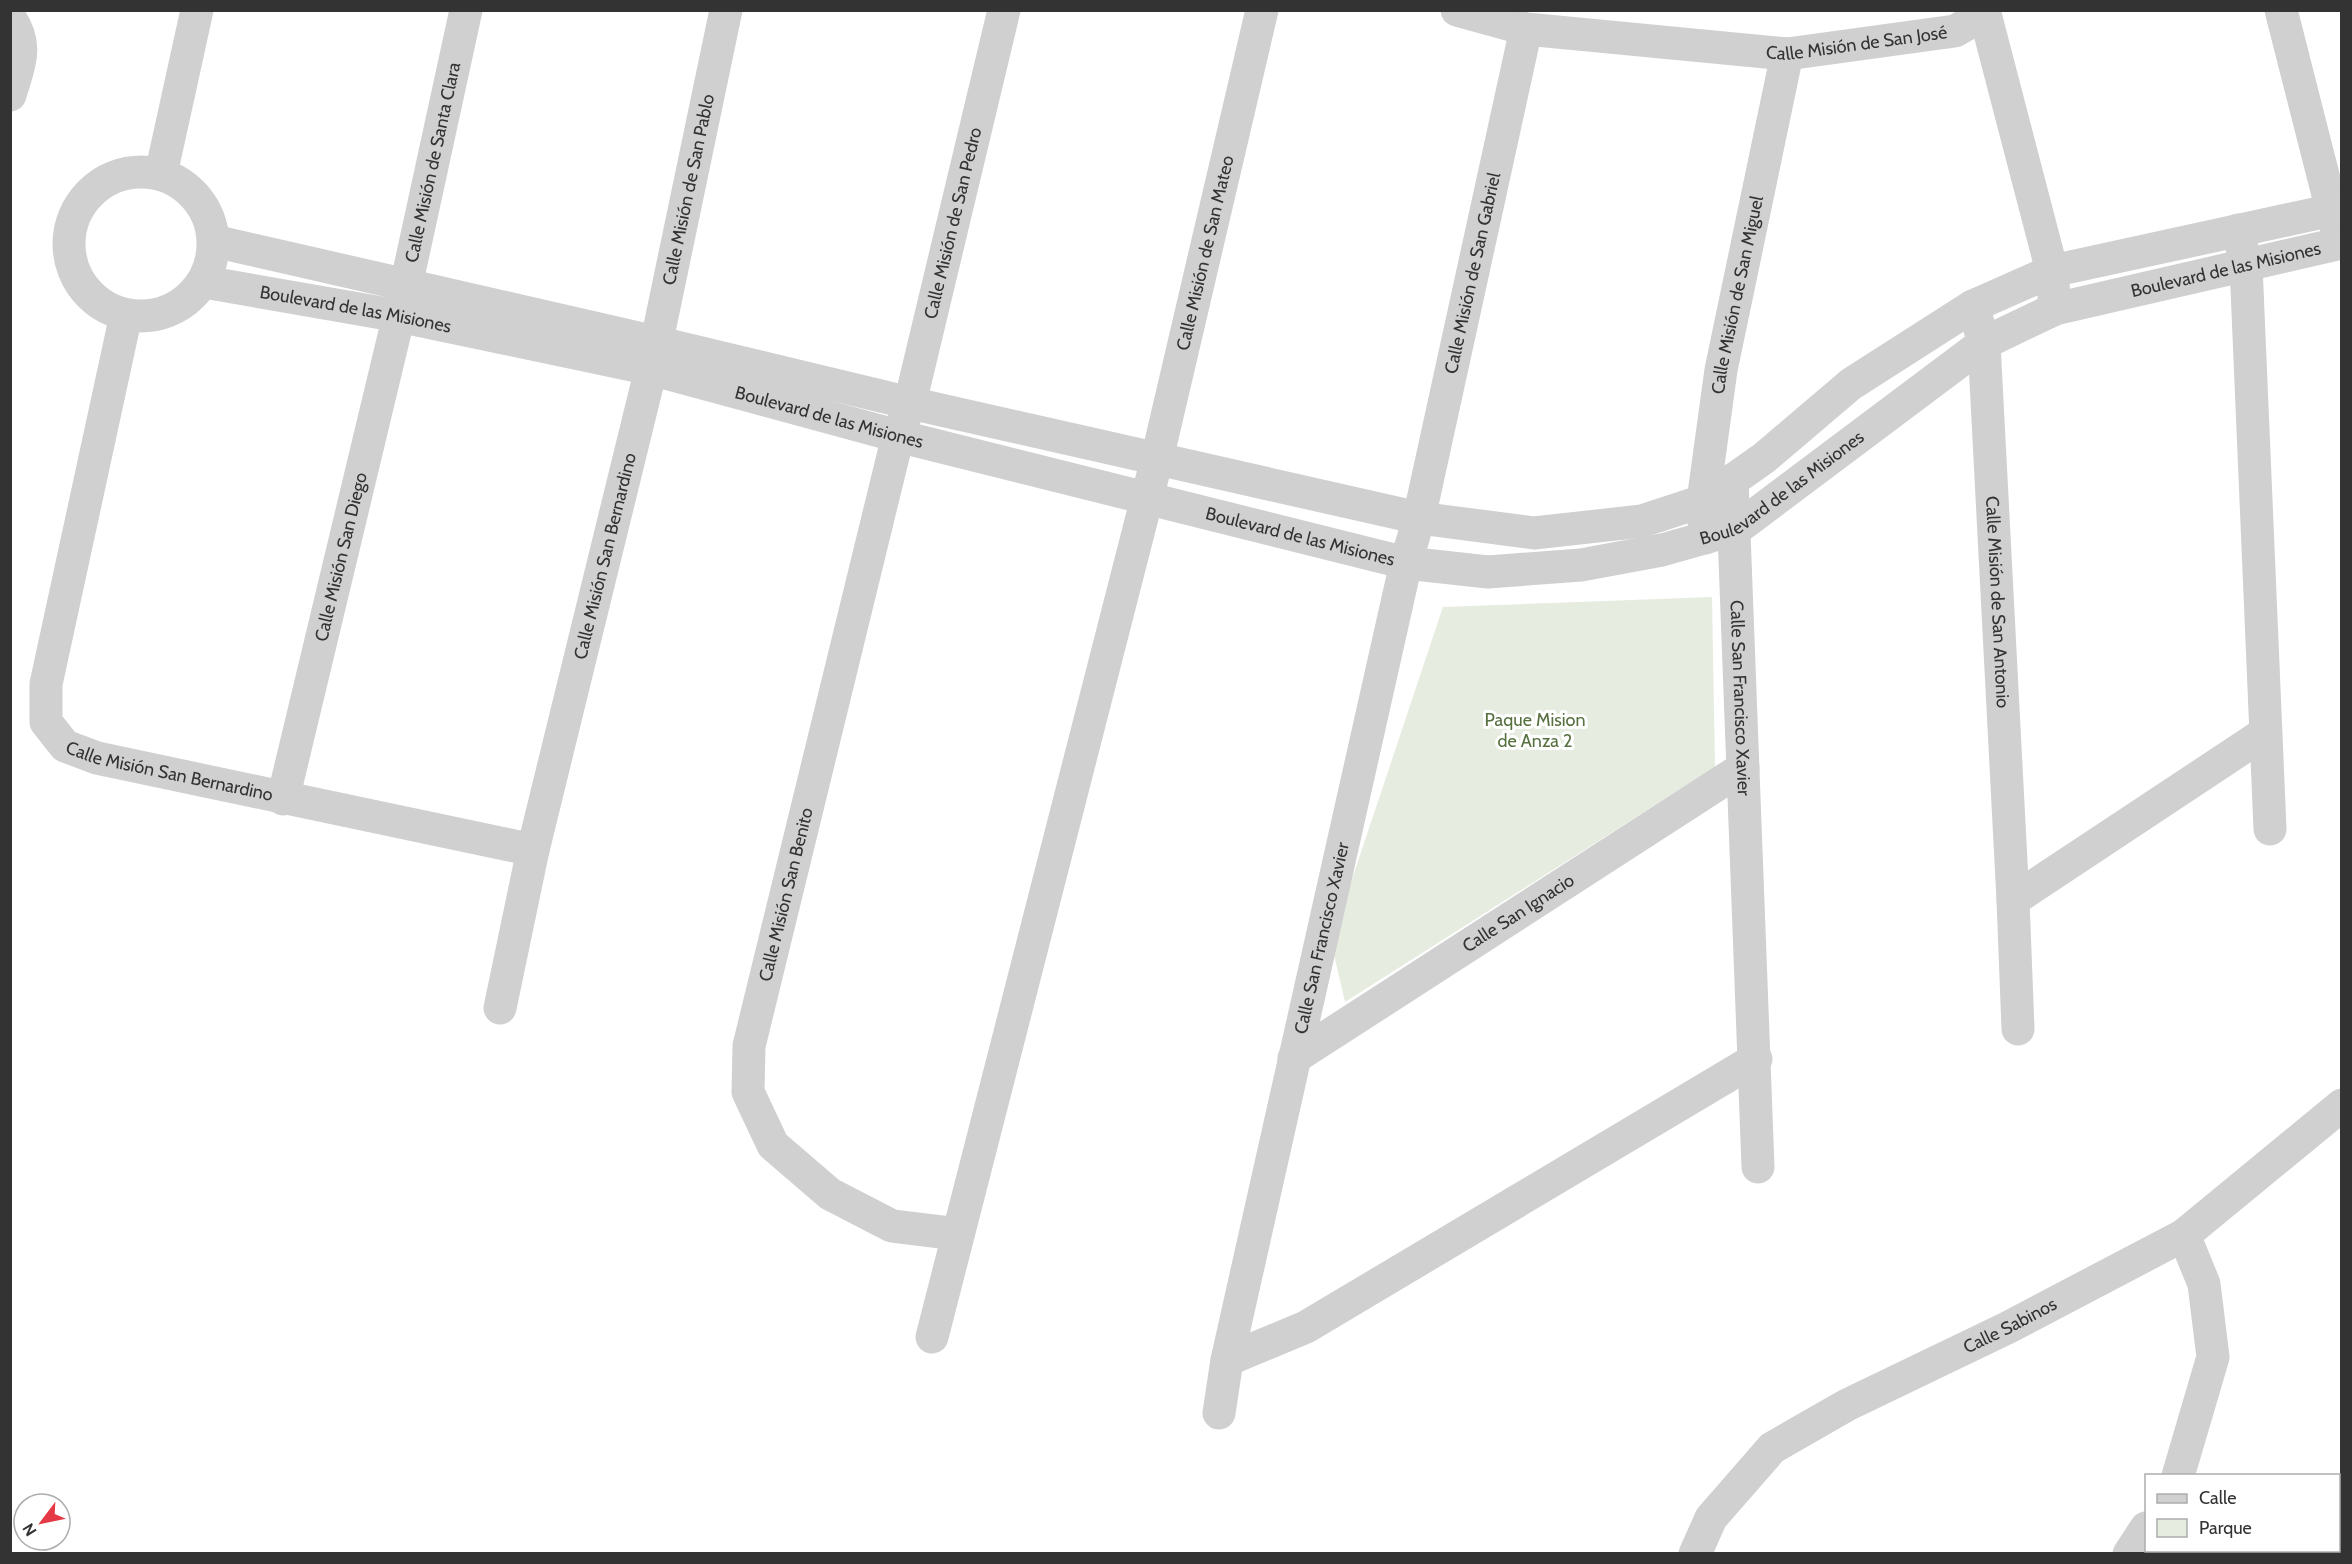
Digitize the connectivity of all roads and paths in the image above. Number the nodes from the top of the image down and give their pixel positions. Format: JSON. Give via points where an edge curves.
{"nodes":[{"id":1,"x":197,"y":10,"type":"edge"},
{"id":2,"x":466,"y":10,"type":"edge"},
{"id":3,"x":726,"y":10,"type":"edge"},
{"id":4,"x":1004,"y":10,"type":"edge"},
{"id":5,"x":1262,"y":10,"type":"edge"},
{"id":6,"x":1457,"y":10,"type":"edge"},
{"id":7,"x":2281,"y":10,"type":"edge"},
{"id":8,"x":1986,"y":12,"type":"edge"},
{"id":9,"x":10,"y":18,"type":"edge"},
{"id":10,"x":1526,"y":29,"type":"junction"},
{"id":11,"x":1787,"y":54,"type":"junction"},
{"id":12,"x":10,"y":95,"type":"edge"},
{"id":13,"x":161,"y":174,"type":"junction"},
{"id":14,"x":2336,"y":209,"type":"edge"},
{"id":15,"x":2238,"y":230,"type":"junction"},
{"id":16,"x":214,"y":241,"type":"junction"},
{"id":17,"x":2341,"y":243,"type":"edge"},
{"id":18,"x":2246,"y":265,"type":"junction"},
{"id":19,"x":2052,"y":271,"type":"junction"},
{"id":20,"x":204,"y":282,"type":"junction"},
{"id":21,"x":403,"y":301,"type":"junction"},
{"id":22,"x":1973,"y":306,"type":"junction"},
{"id":23,"x":2055,"y":309,"type":"junction"},
{"id":24,"x":126,"y":315,"type":"junction"},
{"id":25,"x":1984,"y":343,"type":"junction"},
{"id":26,"x":653,"y":355,"type":"junction"},
{"id":27,"x":910,"y":403,"type":"junction"},
{"id":28,"x":898,"y":436,"type":"junction"},
{"id":29,"x":1157,"y":459,"type":"junction"},
{"id":30,"x":1732,"y":480,"type":"junction"},
{"id":31,"x":1147,"y":497,"type":"junction"},
{"id":32,"x":1703,"y":501,"type":"junction"},
{"id":33,"x":1419,"y":518,"type":"junction"},
{"id":34,"x":1736,"y":529,"type":"junction"},
{"id":35,"x":1705,"y":538,"type":"junction"},
{"id":36,"x":1406,"y":563,"type":"junction"},
{"id":37,"x":2265,"y":733,"type":"junction"},
{"id":38,"x":1743,"y":768,"type":"junction"},
{"id":39,"x":283,"y":798,"type":"junction"},
{"id":40,"x":2270,"y":829,"type":"dead end"},
{"id":41,"x":533,"y":850,"type":"junction"},
{"id":42,"x":2013,"y":900,"type":"junction"},
{"id":43,"x":500,"y":1008,"type":"dead end"},
{"id":44,"x":2018,"y":1029,"type":"dead end"},
{"id":45,"x":1294,"y":1058,"type":"junction"},
{"id":46,"x":1756,"y":1059,"type":"junction"},
{"id":47,"x":2342,"y":1105,"type":"edge"},
{"id":48,"x":1758,"y":1167,"type":"dead end"},
{"id":49,"x":958,"y":1234,"type":"junction"},
{"id":50,"x":2184,"y":1235,"type":"junction"},
{"id":51,"x":932,"y":1337,"type":"dead end"},
{"id":52,"x":1227,"y":1360,"type":"junction"},
{"id":53,"x":1219,"y":1413,"type":"dead end"},
{"id":54,"x":2179,"y":1474,"type":"edge"},
{"id":55,"x":2145,"y":1530,"type":"edge"},
{"id":56,"x":1695,"y":1554,"type":"edge"},
{"id":57,"x":2129,"y":1554,"type":"edge"}],
"edges":[{"from":1,"to":13,"type":"street"},
{"from":2,"to":21,"type":"street","name":"Calle Misión de Santa Clara"},
{"from":3,"to":26,"type":"street","name":"Calle Misión de San Pablo"},
{"from":4,"to":27,"type":"street","name":"Calle Misión de San Pedro"},
{"from":5,"to":29,"type":"street","name":"Calle Misión de San Mateo"},
{"from":6,"to":10,"type":"street","name":"Calle Misión de San José"},
{"from":7,"to":14,"type":"street"},
{"from":8,"to":11,"type":"street","name":"Calle Misión de San José","via":[[1955,31]]},
{"from":8,"to":19,"type":"street","name":"Calle Misión de San José"},
{"from":9,"to":12,"type":"street","via":[[20,32],[22,50]]},
{"from":10,"to":11,"type":"street","name":"Calle Misión de San José"},
{"from":10,"to":33,"type":"street","name":"Calle Misión de San Gabriel"},
{"from":11,"to":32,"type":"street","name":"Calle Misión de San Miguel","via":[[1721,370]]},
{"from":13,"to":16,"type":"street","via":[[198,199],[209,219]]},
{"from":13,"to":24,"type":"street","via":[[138,172],[116,176],[95,188],[80,205],[71,227],[69,250],[75,272],[87,292],[105,307]]},
{"from":14,"to":15,"type":"street","name":"Boulevard de las Misiones"},
{"from":14,"to":17,"type":"street"},
{"from":15,"to":18,"type":"street"},
{"from":15,"to":19,"type":"street","name":"Boulevard de las Misiones"},
{"from":16,"to":20,"type":"street","via":[[212,262]]},
{"from":16,"to":21,"type":"street","name":"Boulevard de las Misiones"},
{"from":17,"to":18,"type":"street","name":"Boulevard de las Misiones"},
{"from":18,"to":23,"type":"street","name":"Boulevard de las Misiones"},
{"from":18,"to":37,"type":"street"},
{"from":19,"to":22,"type":"street","name":"Boulevard de las Misiones"},
{"from":19,"to":23,"type":"street","name":"Calle Misión de San José"},
{"from":20,"to":21,"type":"street","name":"Boulevard de las Misiones"},
{"from":20,"to":24,"type":"street","via":[[189,299],[170,311],[148,317]]},
{"from":21,"to":26,"type":"street","name":"Boulevard de las Misiones"},
{"from":21,"to":39,"type":"street","name":"Calle Misión San Diego"},
{"from":22,"to":25,"type":"street","name":"Calle Misión de San Antonio"},
{"from":22,"to":30,"type":"street","name":"Boulevard de las Misiones","via":[[1851,384]]},
{"from":23,"to":25,"type":"street","name":"Boulevard de las Misiones"},
{"from":24,"to":39,"type":"street","name":"Calle Misión San Bernardino","via":[[46,684],[46,722],[65,746],[97,758]]},
{"from":25,"to":34,"type":"street","name":"Boulevard de las Misiones"},
{"from":25,"to":42,"type":"street","name":"Calle Misión de San Antonio"},
{"from":26,"to":27,"type":"street","name":"Boulevard de las Misiones"},
{"from":26,"to":28,"type":"street","name":"Boulevard de las Misiones"},
{"from":26,"to":41,"type":"street","name":"Calle Misión San Bernardino"},
{"from":27,"to":28,"type":"street","name":"Calle Misión de San Pedro"},
{"from":27,"to":29,"type":"street","name":"Boulevard de las Misiones"},
{"from":28,"to":31,"type":"street","name":"Boulevard de las Misiones"},
{"from":28,"to":49,"type":"street","name":"Calle Misión San Benito","via":[[749,1046],[748,1092],[773,1145],[830,1194],[892,1226]]},
{"from":29,"to":31,"type":"street","name":"Calle Misión de San Mateo"},
{"from":29,"to":33,"type":"street","name":"Boulevard de las Misiones"},
{"from":30,"to":32,"type":"street","name":"Boulevard de las Misiones"},
{"from":30,"to":34,"type":"street","name":"Calle San Francisco Xavier"},
{"from":31,"to":36,"type":"street","name":"Boulevard de las Misiones"},
{"from":31,"to":49,"type":"street"},
{"from":32,"to":33,"type":"street","name":"Boulevard de las Misiones","via":[[1642,521],[1534,533]]},
{"from":32,"to":35,"type":"street","name":"Calle Misión de San Miguel"},
{"from":33,"to":36,"type":"street","name":"Calle San Francisco Xavier"},
{"from":34,"to":35,"type":"street","name":"Boulevard de las Misiones"},
{"from":34,"to":38,"type":"street","name":"Calle San Francisco Xavier"},
{"from":35,"to":36,"type":"street","name":"Boulevard de las Misiones","via":[[1581,565],[1488,572]]},
{"from":36,"to":45,"type":"street","name":"Calle San Francisco Xavier"},
{"from":37,"to":40,"type":"street"},
{"from":37,"to":42,"type":"street"},
{"from":38,"to":45,"type":"street","name":"Calle San Ignacio"},
{"from":38,"to":46,"type":"street","name":"Calle San Francisco Xavier"},
{"from":39,"to":41,"type":"street","name":"Calle Misión San Bernardino"},
{"from":41,"to":43,"type":"street","name":"Calle Misión San Bernardino"},
{"from":42,"to":44,"type":"street","name":"Calle Misión de San Antonio"},
{"from":45,"to":52,"type":"street","name":"Calle San Francisco Xavier"},
{"from":46,"to":48,"type":"street","name":"Calle San Francisco Xavier"},
{"from":46,"to":52,"type":"street","via":[[1306,1327]]},
{"from":47,"to":50,"type":"street","name":"Calle Sabinos"},
{"from":49,"to":51,"type":"street"},
{"from":50,"to":54,"type":"street","via":[[2204,1284],[2213,1358]]},
{"from":50,"to":56,"type":"street","name":"Calle Sabinos","via":[[2007,1328],[1847,1405],[1772,1448],[1711,1518]]},
{"from":52,"to":53,"type":"street","name":"Calle San Francisco Xavier"},
{"from":55,"to":57,"type":"street"}]}
